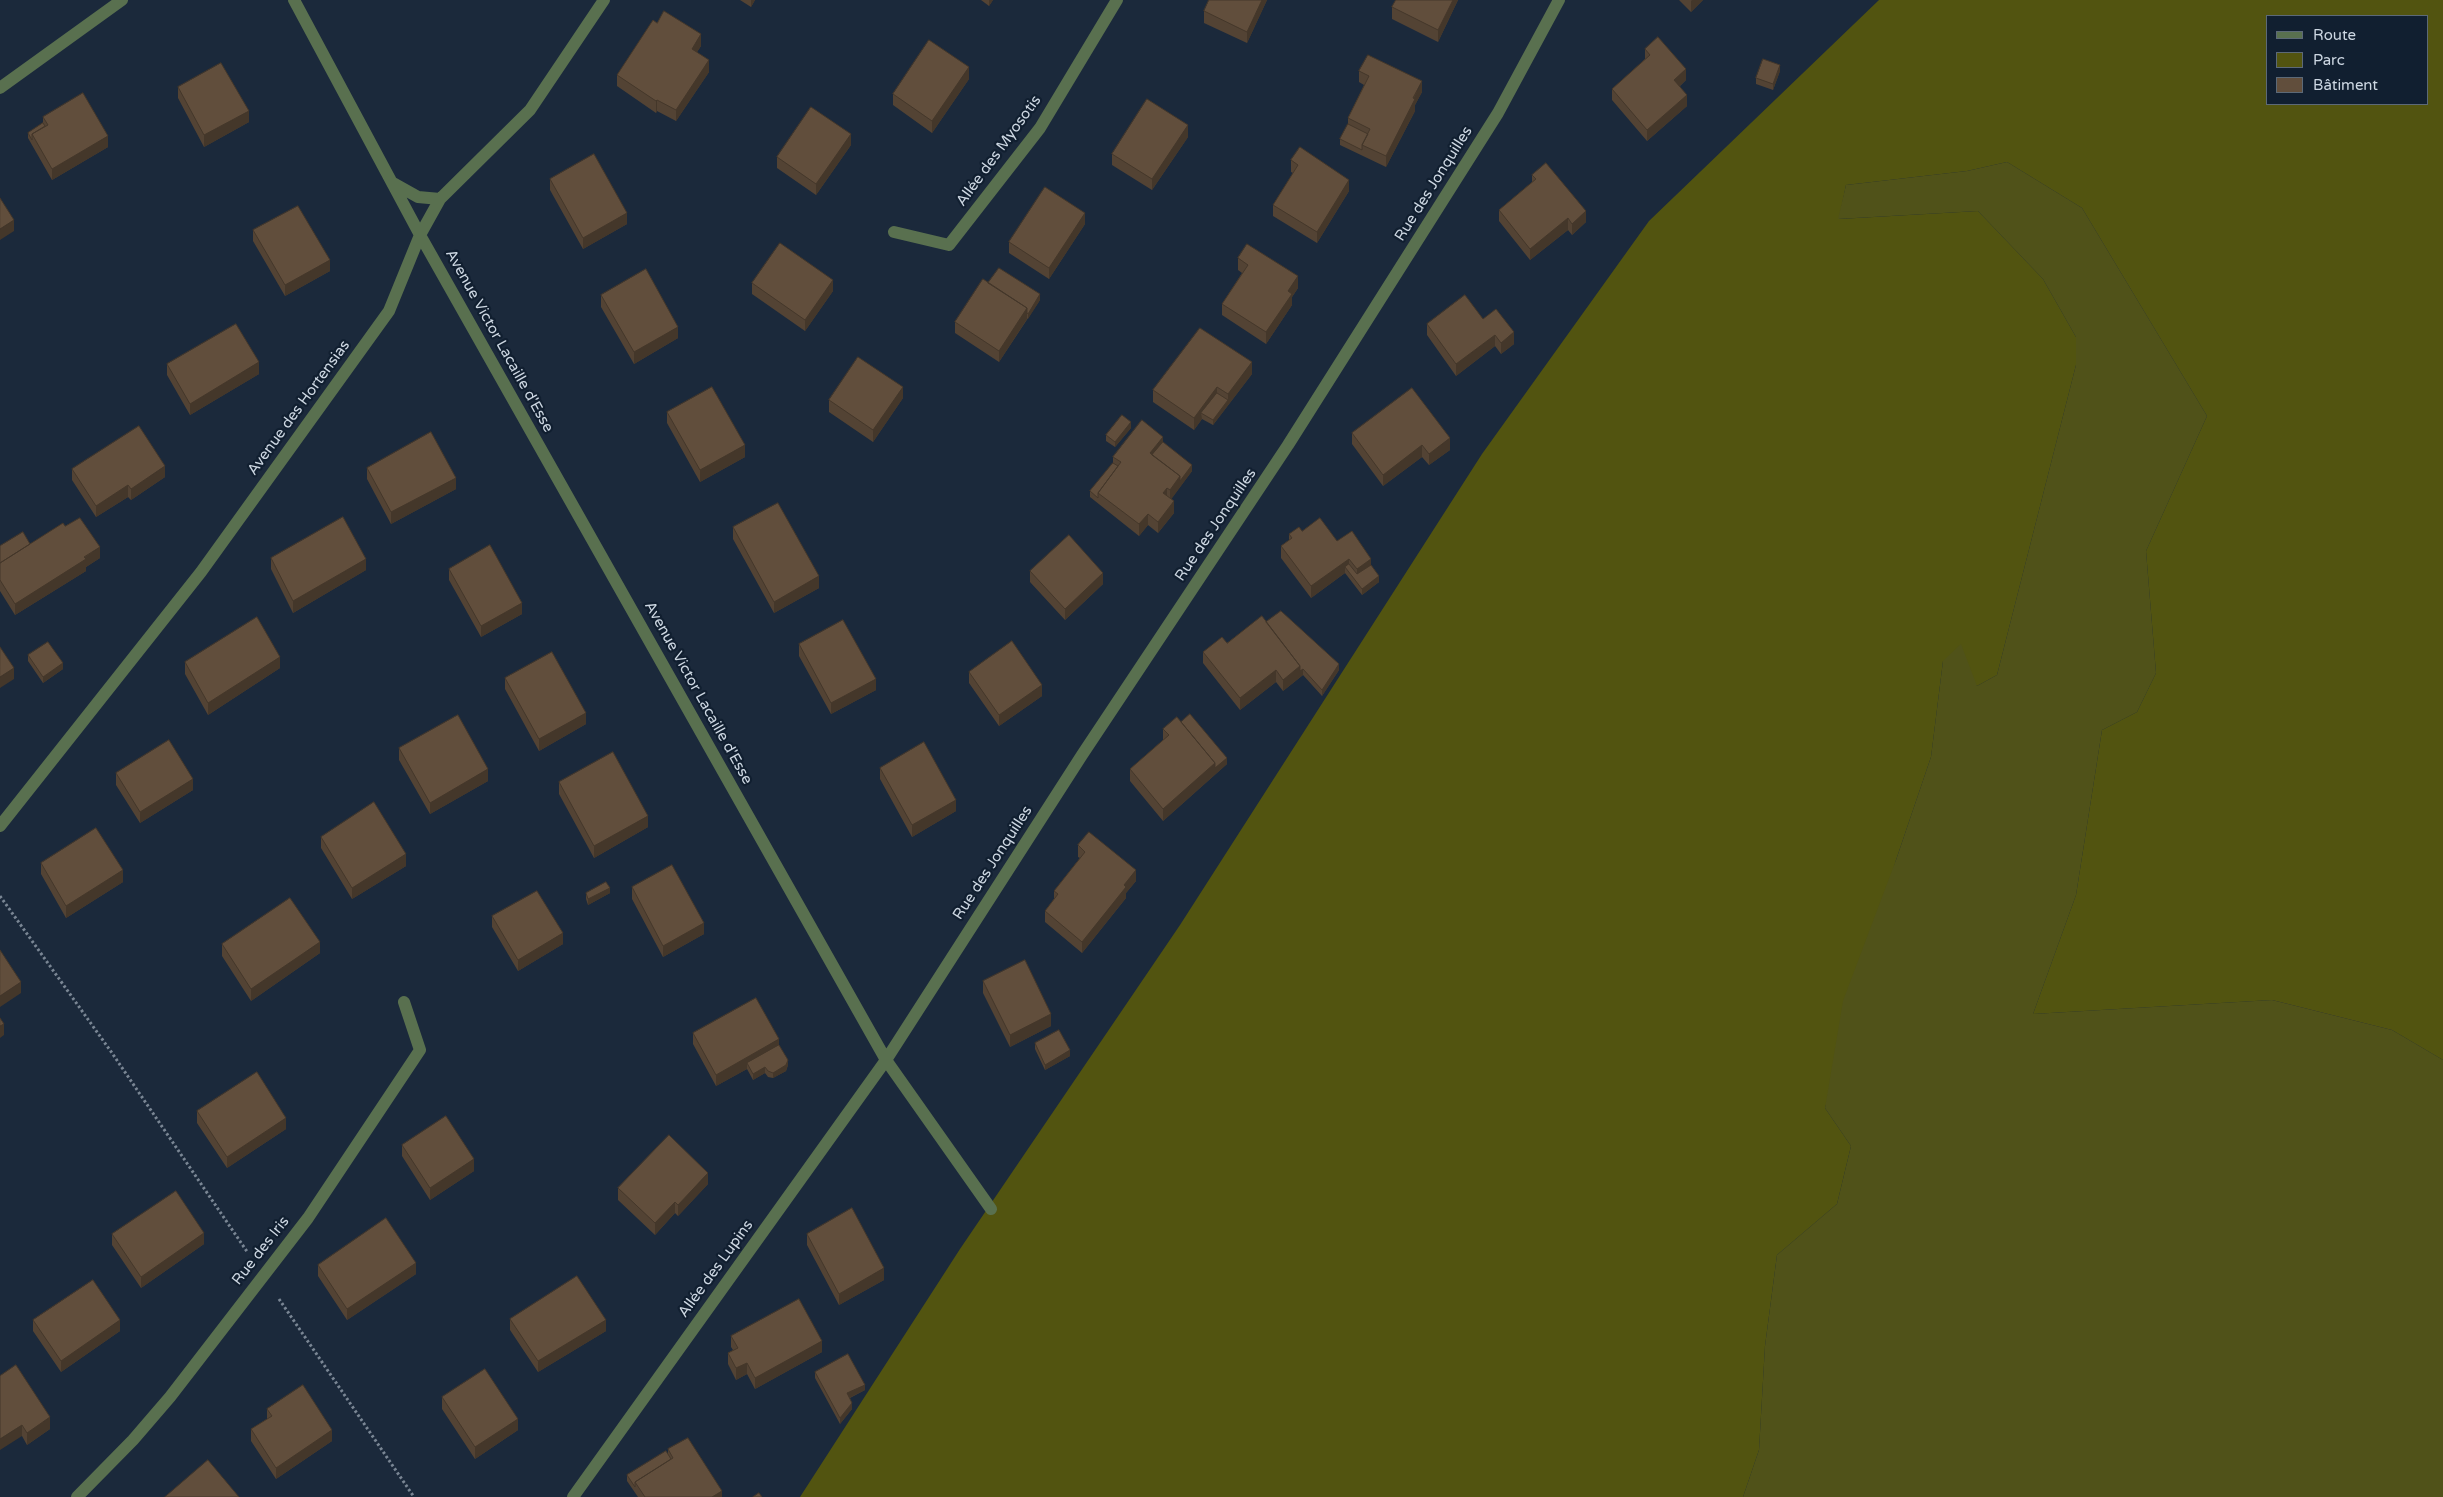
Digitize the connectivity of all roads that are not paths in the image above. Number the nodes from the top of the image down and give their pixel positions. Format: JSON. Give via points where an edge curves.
{"nodes":[{"id":1,"x":122,"y":0,"type":"edge"},
{"id":2,"x":294,"y":0,"type":"edge"},
{"id":3,"x":604,"y":0,"type":"edge"},
{"id":4,"x":1117,"y":0,"type":"edge"},
{"id":5,"x":1559,"y":0,"type":"edge"},
{"id":6,"x":0,"y":88,"type":"edge"},
{"id":7,"x":392,"y":183,"type":"junction"},
{"id":8,"x":440,"y":198,"type":"junction"},
{"id":9,"x":894,"y":232,"type":"dead end"},
{"id":10,"x":420,"y":235,"type":"junction"},
{"id":11,"x":0,"y":826,"type":"edge"},
{"id":12,"x":404,"y":1002,"type":"dead end"},
{"id":13,"x":886,"y":1060,"type":"junction"},
{"id":14,"x":991,"y":1209,"type":"dead end"},
{"id":15,"x":77,"y":1497,"type":"edge"},
{"id":16,"x":573,"y":1497,"type":"edge"}],
"edges":[{"from":1,"to":6,"type":"street"},
{"from":2,"to":7,"type":"street","name":"Avenue Victor Lacaille d'Esse"},
{"from":3,"to":8,"type":"street","name":"Avenue des Hortensias","via":[[530,110]]},
{"from":4,"to":9,"type":"street","name":"Allée des Myosotis","via":[[1040,128],[949,245]]},
{"from":5,"to":13,"type":"street","name":"Rue des Jonquilles","via":[[1498,112],[1294,437],[1082,755]]},
{"from":7,"to":8,"type":"street","via":[[418,197]]},
{"from":7,"to":10,"type":"street","name":"Avenue Victor Lacaille d'Esse"},
{"from":8,"to":10,"type":"street","name":"Avenue des Hortensias"},
{"from":10,"to":11,"type":"street","name":"Avenue des Hortensias","via":[[389,311],[201,572]]},
{"from":10,"to":13,"type":"street","name":"Avenue Victor Lacaille d'Esse"},
{"from":12,"to":15,"type":"street","name":"Rue des Iris","via":[[420,1050],[308,1218],[170,1397]]},
{"from":13,"to":14,"type":"street","name":"Avenue Victor Lacaille d'Esse"},
{"from":13,"to":16,"type":"street","name":"Allée des Lupins"}]}
